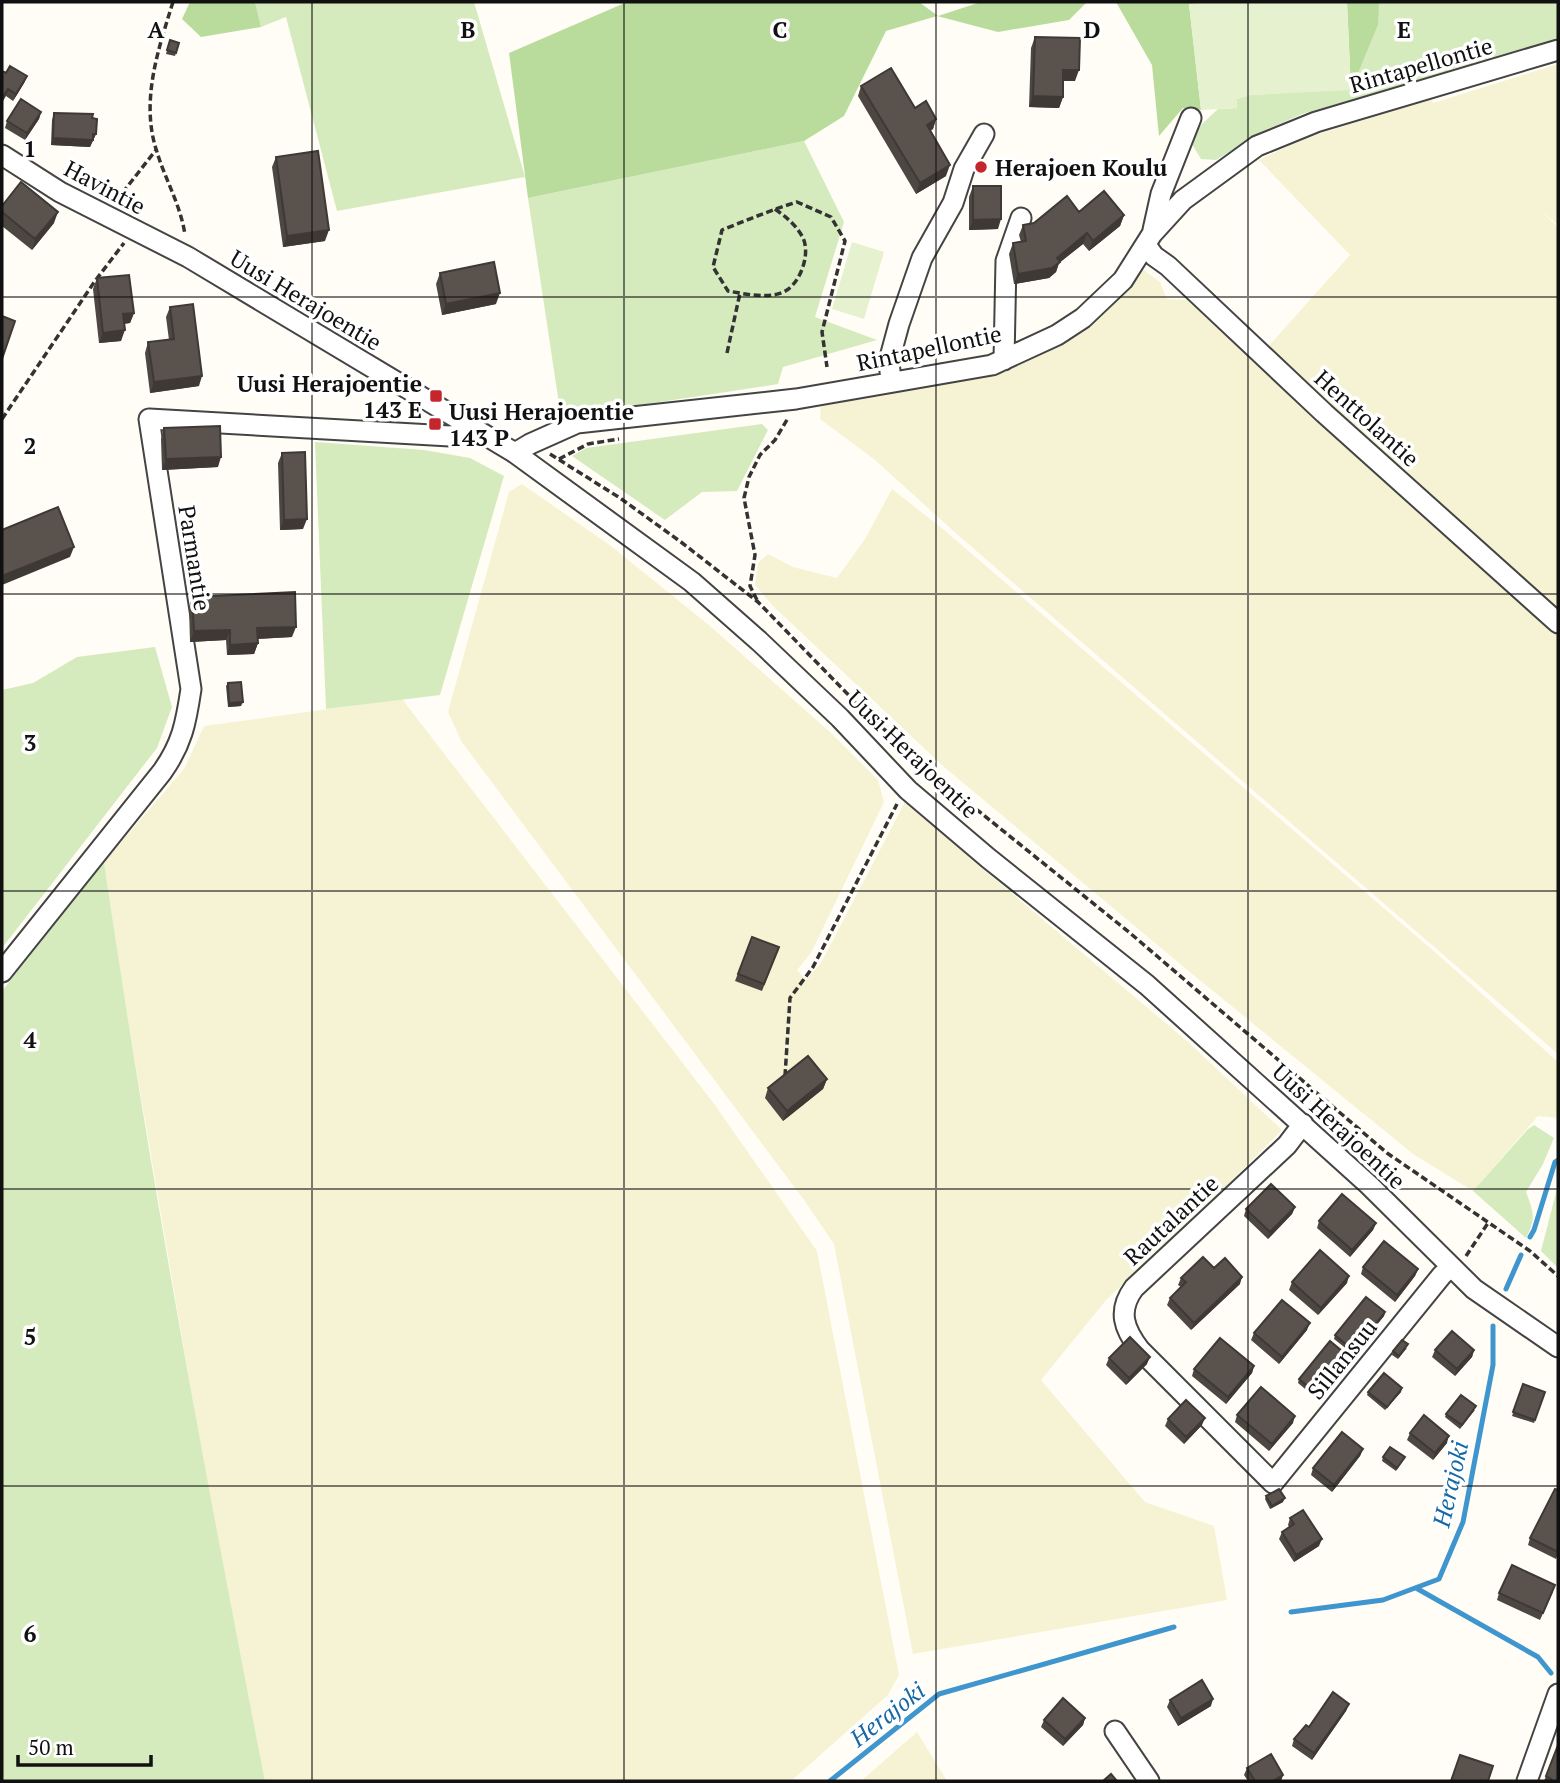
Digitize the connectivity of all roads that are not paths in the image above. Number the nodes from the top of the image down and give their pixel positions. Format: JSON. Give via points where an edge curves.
{"nodes":[{"id":1,"x":1558,"y":50,"type":"edge"},
{"id":2,"x":1191,"y":118,"type":"dead end"},
{"id":3,"x":984,"y":134,"type":"dead end"},
{"id":4,"x":2,"y":155,"type":"edge"},
{"id":5,"x":1021,"y":218,"type":"dead end"},
{"id":6,"x":1149,"y":239,"type":"junction"},
{"id":7,"x":188,"y":257,"type":"joint"},
{"id":8,"x":1004,"y":360,"type":"junction"},
{"id":9,"x":891,"y":382,"type":"junction"},
{"id":10,"x":478,"y":432,"type":"junction"},
{"id":11,"x":523,"y":449,"type":"junction"},
{"id":12,"x":1558,"y":623,"type":"edge"},
{"id":13,"x":2,"y":972,"type":"edge"},
{"id":14,"x":1303,"y":1124,"type":"junction"},
{"id":15,"x":1451,"y":1267,"type":"junction"},
{"id":16,"x":1558,"y":1347,"type":"edge"},
{"id":17,"x":1273,"y":1483,"type":"joint"},
{"id":18,"x":1558,"y":1694,"type":"edge"},
{"id":19,"x":1115,"y":1731,"type":"dead end"},
{"id":20,"x":1150,"y":1781,"type":"edge"},
{"id":21,"x":1527,"y":1781,"type":"edge"}],
"edges":[{"from":1,"to":6,"type":"street","name":"Rintapellontie","via":[[1316,121],[1257,146],[1183,200]]},
{"from":2,"to":6,"type":"street"},
{"from":3,"to":9,"type":"street","via":[[922,258],[891,352]]},
{"from":4,"to":7,"type":"street","name":"Havintie","via":[[60,192]]},
{"from":5,"to":8,"type":"street","via":[[1006,261]]},
{"from":6,"to":8,"type":"street","name":"Rintapellontie","via":[[1123,280],[1083,318]]},
{"from":6,"to":12,"type":"street","name":"Henttolantie","via":[[1154,256]]},
{"from":7,"to":10,"type":"street","name":"Uusi Herajoentie"},
{"from":8,"to":9,"type":"street","name":"Rintapellontie"},
{"from":9,"to":11,"type":"street","name":"Rintapellontie","via":[[796,399],[577,423]]},
{"from":10,"to":11,"type":"street","name":"Uusi Herajoentie"},
{"from":10,"to":13,"type":"street","name":"Parmantie","via":[[450,436],[149,419],[191,689],[186,725],[176,753],[162,772]]},
{"from":11,"to":14,"type":"street","name":"Uusi Herajoentie","via":[[692,582],[840,718],[908,790],[1147,985]]},
{"from":14,"to":15,"type":"street","name":"Uusi Herajoentie"},
{"from":14,"to":17,"type":"street","name":"Rautalantie","via":[[1287,1145],[1133,1287],[1122,1312],[1126,1329],[1140,1350]]},
{"from":15,"to":16,"type":"street","name":"Uusi Herajoentie"},
{"from":15,"to":17,"type":"street","name":"Sillansuu"},
{"from":18,"to":21,"type":"street"},
{"from":19,"to":20,"type":"street"}]}
